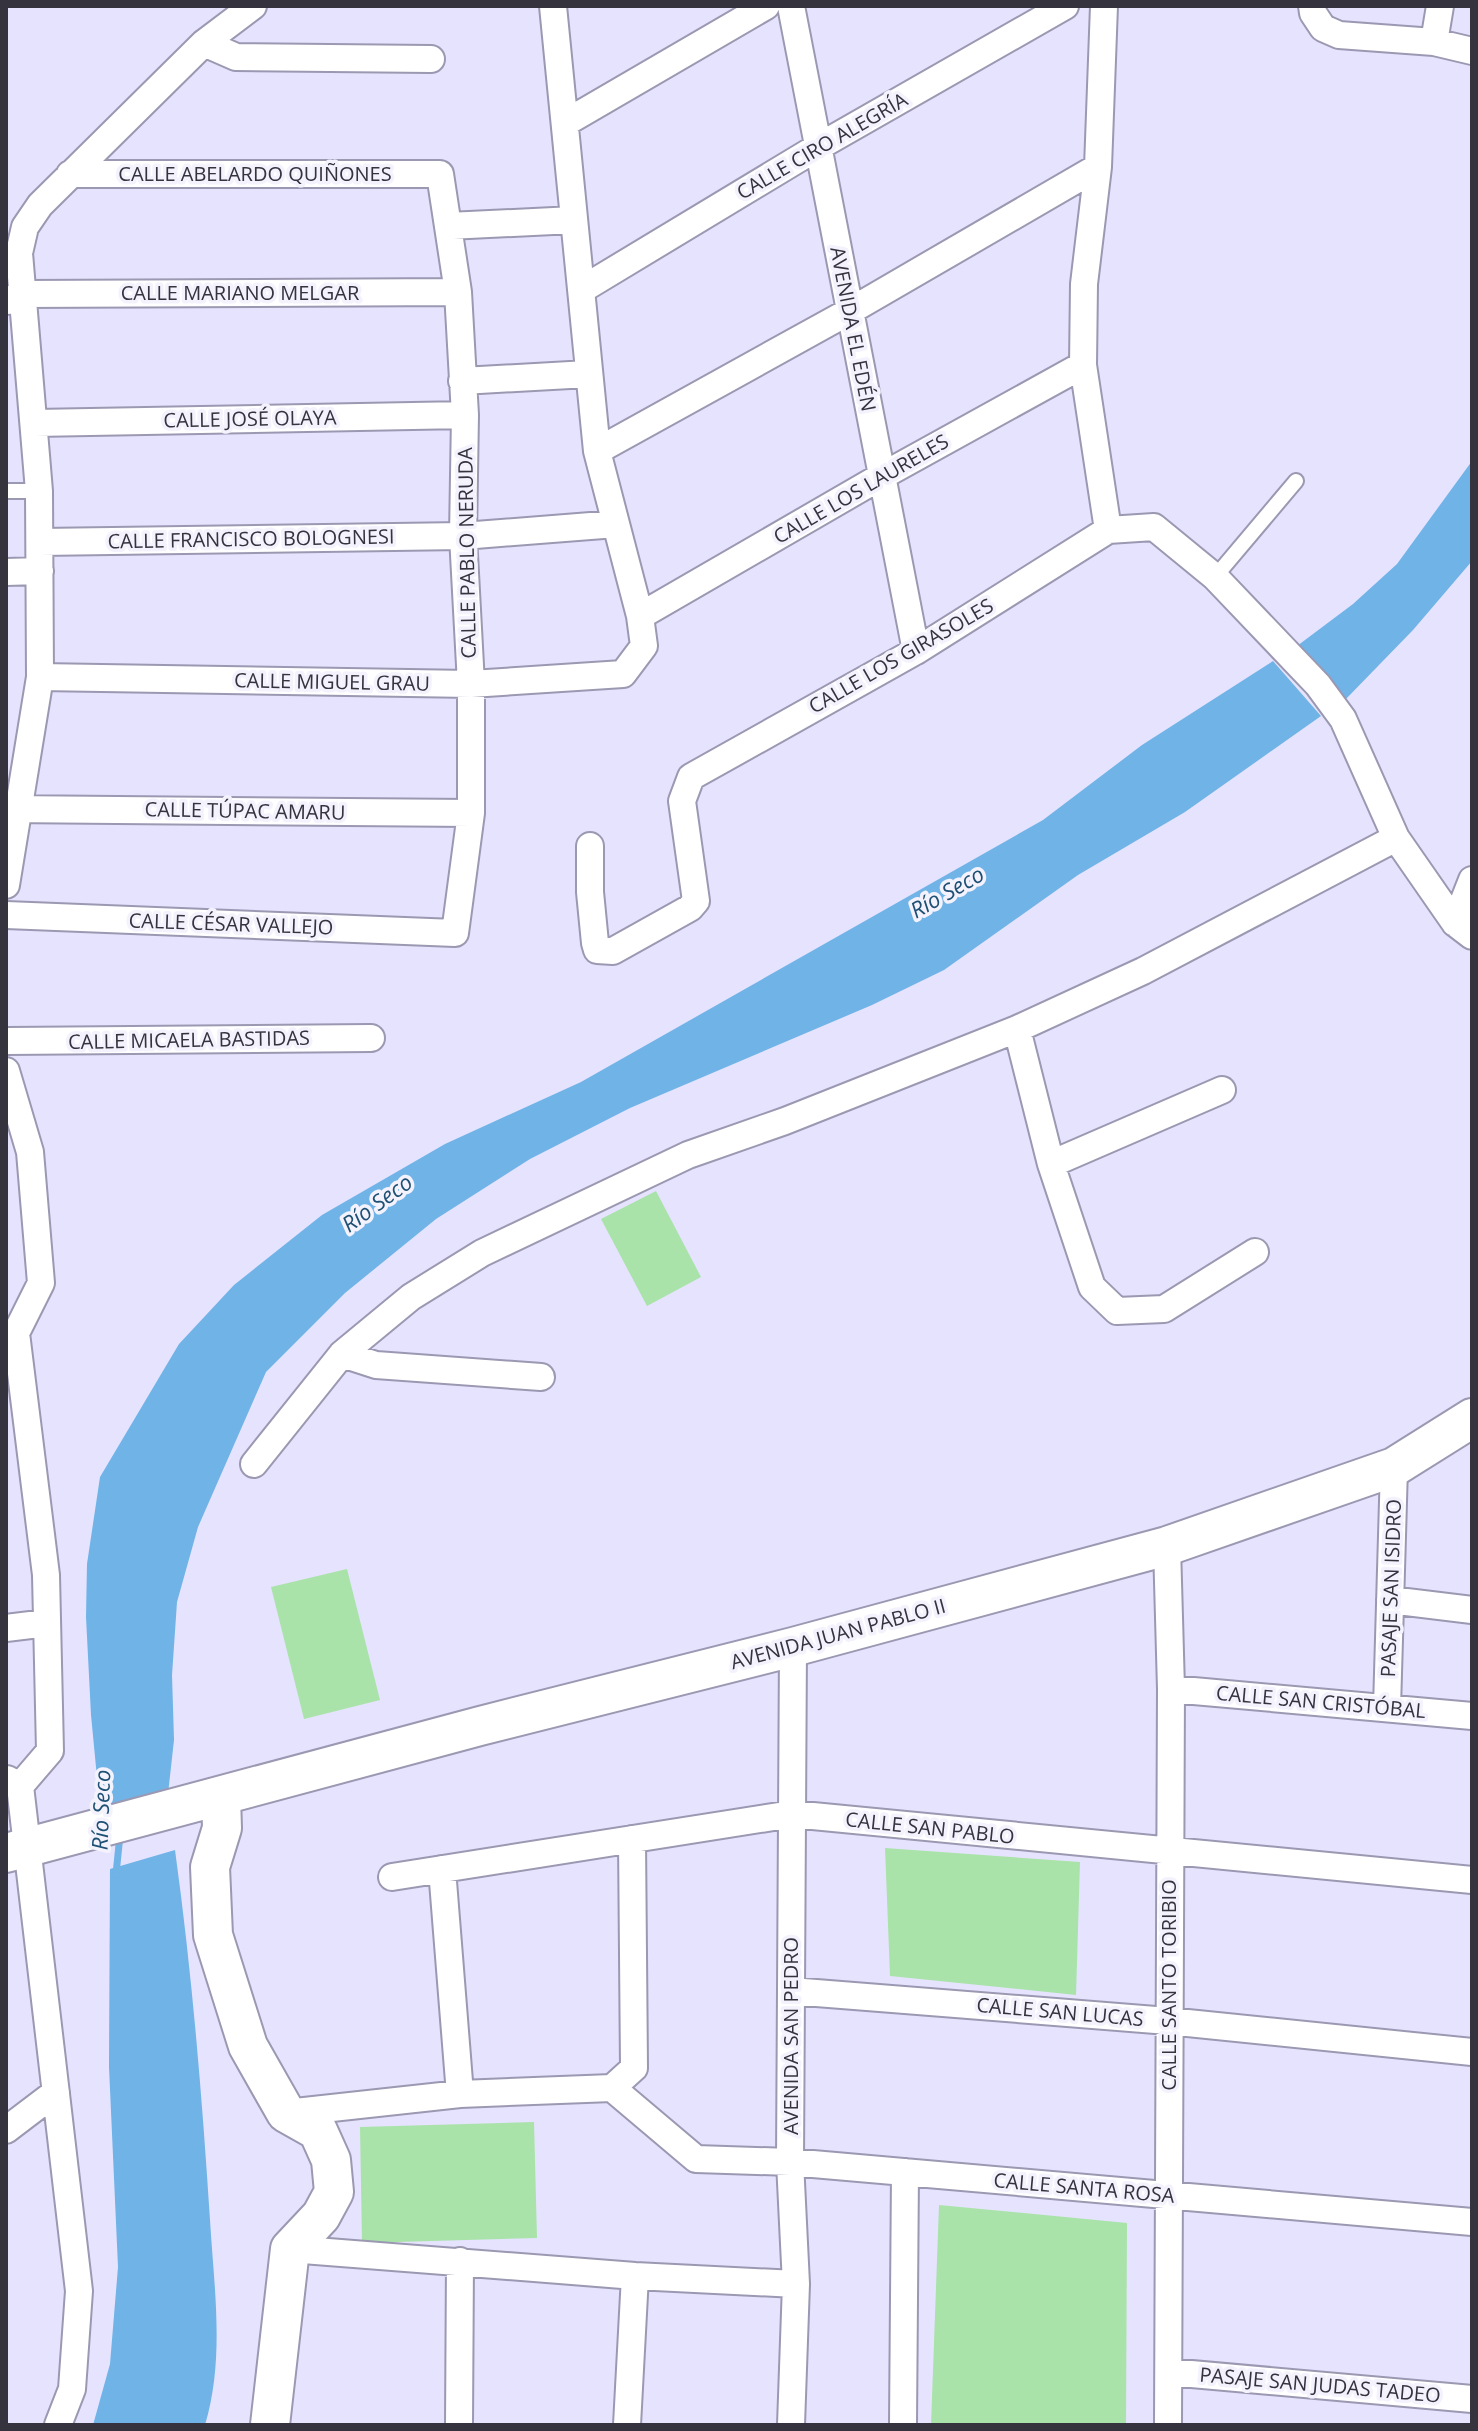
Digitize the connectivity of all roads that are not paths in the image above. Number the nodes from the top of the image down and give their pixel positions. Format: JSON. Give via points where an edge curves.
{"nodes":[{"id":1,"x":253,"y":6,"type":"edge"},
{"id":2,"x":553,"y":6,"type":"edge"},
{"id":3,"x":766,"y":6,"type":"edge"},
{"id":4,"x":791,"y":6,"type":"edge"},
{"id":5,"x":1065,"y":6,"type":"edge"},
{"id":6,"x":1104,"y":6,"type":"edge"},
{"id":7,"x":1312,"y":6,"type":"edge"},
{"id":8,"x":1440,"y":6,"type":"edge"},
{"id":9,"x":1434,"y":42,"type":"junction"},
{"id":10,"x":204,"y":43,"type":"junction"},
{"id":11,"x":1472,"y":51,"type":"edge"},
{"id":12,"x":431,"y":59,"type":"dead end"},
{"id":13,"x":565,"y":123,"type":"junction"},
{"id":14,"x":818,"y":147,"type":"junction"},
{"id":15,"x":1098,"y":167,"type":"junction"},
{"id":16,"x":70,"y":174,"type":"junction"},
{"id":17,"x":440,"y":174,"type":"joint"},
{"id":18,"x":574,"y":220,"type":"junction"},
{"id":19,"x":448,"y":226,"type":"junction"},
{"id":20,"x":581,"y":290,"type":"junction"},
{"id":21,"x":458,"y":292,"type":"junction"},
{"id":22,"x":14,"y":298,"type":"edge"},
{"id":23,"x":850,"y":311,"type":"junction"},
{"id":24,"x":1083,"y":365,"type":"junction"},
{"id":25,"x":588,"y":374,"type":"junction"},
{"id":26,"x":462,"y":381,"type":"junction"},
{"id":27,"x":465,"y":415,"type":"junction"},
{"id":28,"x":35,"y":423,"type":"junction"},
{"id":29,"x":597,"y":451,"type":"junction"},
{"id":30,"x":882,"y":476,"type":"junction"},
{"id":31,"x":1296,"y":481,"type":"dead end"},
{"id":32,"x":6,"y":491,"type":"edge"},
{"id":33,"x":39,"y":491,"type":"junction"},
{"id":34,"x":616,"y":524,"type":"junction"},
{"id":35,"x":1108,"y":530,"type":"junction"},
{"id":36,"x":463,"y":536,"type":"junction"},
{"id":37,"x":40,"y":542,"type":"junction"},
{"id":38,"x":40,"y":571,"type":"junction"},
{"id":39,"x":6,"y":572,"type":"edge"},
{"id":40,"x":1215,"y":577,"type":"junction"},
{"id":41,"x":640,"y":616,"type":"junction"},
{"id":42,"x":916,"y":651,"type":"junction"},
{"id":43,"x":40,"y":677,"type":"junction"},
{"id":44,"x":471,"y":684,"type":"junction"},
{"id":45,"x":13,"y":809,"type":"edge"},
{"id":46,"x":471,"y":813,"type":"junction"},
{"id":47,"x":1396,"y":838,"type":"junction"},
{"id":48,"x":590,"y":846,"type":"dead end"},
{"id":49,"x":1472,"y":880,"type":"edge"},
{"id":50,"x":6,"y":885,"type":"edge"},
{"id":51,"x":6,"y":915,"type":"edge"},
{"id":52,"x":1464,"y":929,"type":"edge"},
{"id":53,"x":455,"y":933,"type":"joint"},
{"id":54,"x":1017,"y":1029,"type":"junction"},
{"id":55,"x":371,"y":1038,"type":"dead end"},
{"id":56,"x":6,"y":1041,"type":"edge"},
{"id":57,"x":6,"y":1071,"type":"edge"},
{"id":58,"x":1222,"y":1090,"type":"dead end"},
{"id":59,"x":1051,"y":1164,"type":"junction"},
{"id":60,"x":1255,"y":1252,"type":"dead end"},
{"id":61,"x":11,"y":1333,"type":"edge"},
{"id":62,"x":342,"y":1354,"type":"junction"},
{"id":63,"x":541,"y":1377,"type":"dead end"},
{"id":64,"x":1472,"y":1418,"type":"edge"},
{"id":65,"x":254,"y":1464,"type":"dead end"},
{"id":66,"x":1394,"y":1467,"type":"junction"},
{"id":67,"x":1167,"y":1546,"type":"junction"},
{"id":68,"x":1390,"y":1600,"type":"junction"},
{"id":69,"x":1472,"y":1610,"type":"edge"},
{"id":70,"x":47,"y":1623,"type":"junction"},
{"id":71,"x":6,"y":1628,"type":"edge"},
{"id":72,"x":793,"y":1647,"type":"junction"},
{"id":73,"x":1171,"y":1689,"type":"junction"},
{"id":74,"x":1387,"y":1708,"type":"junction"},
{"id":75,"x":1472,"y":1716,"type":"edge"},
{"id":76,"x":13,"y":1782,"type":"edge"},
{"id":77,"x":205,"y":1802,"type":"junction"},
{"id":78,"x":792,"y":1814,"type":"junction"},
{"id":79,"x":632,"y":1839,"type":"junction"},
{"id":80,"x":17,"y":1850,"type":"edge"},
{"id":81,"x":1169,"y":1852,"type":"junction"},
{"id":82,"x":442,"y":1869,"type":"junction"},
{"id":83,"x":392,"y":1877,"type":"dead end"},
{"id":84,"x":1472,"y":1880,"type":"edge"},
{"id":85,"x":791,"y":1991,"type":"junction"},
{"id":86,"x":1168,"y":2021,"type":"junction"},
{"id":87,"x":1472,"y":2052,"type":"edge"},
{"id":88,"x":612,"y":2088,"type":"junction"},
{"id":89,"x":56,"y":2092,"type":"junction"},
{"id":90,"x":460,"y":2094,"type":"junction"},
{"id":91,"x":286,"y":2113,"type":"junction"},
{"id":92,"x":6,"y":2130,"type":"edge"},
{"id":93,"x":790,"y":2162,"type":"junction"},
{"id":94,"x":905,"y":2172,"type":"junction"},
{"id":95,"x":1169,"y":2195,"type":"junction"},
{"id":96,"x":1472,"y":2222,"type":"edge"},
{"id":97,"x":290,"y":2249,"type":"junction"},
{"id":98,"x":460,"y":2261,"type":"junction"},
{"id":99,"x":635,"y":2276,"type":"junction"},
{"id":100,"x":796,"y":2284,"type":"junction"},
{"id":101,"x":1169,"y":2372,"type":"junction"},
{"id":102,"x":1472,"y":2399,"type":"edge"},
{"id":103,"x":58,"y":2425,"type":"edge"},
{"id":104,"x":270,"y":2425,"type":"edge"},
{"id":105,"x":459,"y":2425,"type":"edge"},
{"id":106,"x":627,"y":2425,"type":"edge"},
{"id":107,"x":791,"y":2425,"type":"edge"},
{"id":108,"x":903,"y":2425,"type":"edge"},
{"id":109,"x":1168,"y":2425,"type":"edge"}],
"edges":[{"from":1,"to":10,"type":"street"},
{"from":2,"to":13,"type":"street"},
{"from":3,"to":13,"type":"street"},
{"from":4,"to":14,"type":"street","name":"AVENIDA EL EDÉN"},
{"from":5,"to":14,"type":"street","name":"CALLE CIRO ALEGRÍA"},
{"from":6,"to":15,"type":"street"},
{"from":7,"to":9,"type":"street","via":[[1323,28],[1339,35]]},
{"from":8,"to":9,"type":"street"},
{"from":9,"to":11,"type":"street"},
{"from":10,"to":12,"type":"street","via":[[236,57]]},
{"from":10,"to":16,"type":"street"},
{"from":13,"to":18,"type":"street"},
{"from":14,"to":20,"type":"street","name":"CALLE CIRO ALEGRÍA"},
{"from":14,"to":23,"type":"street","name":"AVENIDA EL EDÉN"},
{"from":15,"to":23,"type":"street"},
{"from":15,"to":24,"type":"street","via":[[1084,284]]},
{"from":16,"to":17,"type":"street","name":"CALLE ABELARDO QUIÑONES"},
{"from":16,"to":22,"type":"street","via":[[25,227]]},
{"from":17,"to":19,"type":"street","name":"CALLE PABLO NERUDA"},
{"from":18,"to":19,"type":"street"},
{"from":18,"to":20,"type":"street"},
{"from":19,"to":21,"type":"street","name":"CALLE PABLO NERUDA"},
{"from":20,"to":25,"type":"street"},
{"from":21,"to":22,"type":"street","name":"CALLE MARIANO MELGAR"},
{"from":21,"to":26,"type":"street","name":"CALLE PABLO NERUDA"},
{"from":22,"to":28,"type":"street"},
{"from":23,"to":29,"type":"street"},
{"from":23,"to":30,"type":"street","name":"AVENIDA EL EDÉN"},
{"from":24,"to":30,"type":"street","name":"CALLE LOS LAURELES"},
{"from":24,"to":35,"type":"street"},
{"from":25,"to":26,"type":"street"},
{"from":25,"to":29,"type":"street"},
{"from":26,"to":27,"type":"street","name":"CALLE PABLO NERUDA"},
{"from":27,"to":28,"type":"street","name":"CALLE JOSÉ OLAYA"},
{"from":27,"to":36,"type":"street","name":"CALLE PABLO NERUDA"},
{"from":28,"to":33,"type":"street"},
{"from":29,"to":34,"type":"street"},
{"from":30,"to":41,"type":"street","name":"CALLE LOS LAURELES"},
{"from":30,"to":42,"type":"street","name":"AVENIDA EL EDÉN"},
{"from":31,"to":40,"type":"lane"},
{"from":32,"to":33,"type":"lane"},
{"from":33,"to":37,"type":"street"},
{"from":34,"to":36,"type":"street","name":"CALLE FRANCISCO BOLOGNESI"},
{"from":34,"to":41,"type":"street"},
{"from":35,"to":40,"type":"street","via":[[1154,527]]},
{"from":35,"to":42,"type":"street","name":"CALLE LOS GIRASOLES"},
{"from":36,"to":37,"type":"street","name":"CALLE FRANCISCO BOLOGNESI"},
{"from":36,"to":44,"type":"street","name":"CALLE PABLO NERUDA"},
{"from":37,"to":38,"type":"street"},
{"from":38,"to":39,"type":"street"},
{"from":38,"to":43,"type":"street"},
{"from":40,"to":47,"type":"street","via":[[1318,685],[1343,719]]},
{"from":41,"to":44,"type":"street","name":"CALLE MIGUEL GRAU","via":[[644,646],[623,674]]},
{"from":42,"to":48,"type":"street","name":"CALLE LOS GIRASOLES","via":[[691,777],[682,801],[696,901],[613,951],[597,950],[595,943]]},
{"from":43,"to":44,"type":"street","name":"CALLE MIGUEL GRAU"},
{"from":43,"to":45,"type":"street"},
{"from":44,"to":46,"type":"street","name":"CALLE PABLO NERUDA"},
{"from":45,"to":46,"type":"street","name":"CALLE TÚPAC AMARU"},
{"from":45,"to":50,"type":"street"},
{"from":46,"to":53,"type":"street","name":"CALLE PABLO NERUDA"},
{"from":47,"to":52,"type":"street"},
{"from":47,"to":54,"type":"street","via":[[1143,971]]},
{"from":49,"to":52,"type":"street"},
{"from":51,"to":53,"type":"street","name":"CALLE CÉSAR VALLEJO"},
{"from":54,"to":59,"type":"street"},
{"from":54,"to":62,"type":"street","via":[[688,1155],[482,1253],[411,1297]]},
{"from":55,"to":56,"type":"street","name":"CALLE MICAELA BASTIDAS"},
{"from":57,"to":61,"type":"street","via":[[30,1152],[41,1283]]},
{"from":58,"to":59,"type":"street"},
{"from":59,"to":60,"type":"street","via":[[1092,1287],[1117,1311],[1164,1309]]},
{"from":61,"to":70,"type":"street","via":[[46,1575]]},
{"from":62,"to":63,"type":"street","via":[[376,1365]]},
{"from":62,"to":65,"type":"street"},
{"from":64,"to":66,"type":"street","name":"AVENIDA JUAN PABLO II"},
{"from":66,"to":67,"type":"street","name":"AVENIDA JUAN PABLO II"},
{"from":66,"to":68,"type":"street","name":"PASAJE SAN ISIDRO"},
{"from":67,"to":72,"type":"street","name":"AVENIDA JUAN PABLO II"},
{"from":67,"to":73,"type":"street","name":"CALLE SANTO TORIBIO"},
{"from":68,"to":69,"type":"street"},
{"from":68,"to":74,"type":"street","name":"PASAJE SAN ISIDRO"},
{"from":70,"to":71,"type":"street"},
{"from":70,"to":76,"type":"street","via":[[50,1751]]},
{"from":72,"to":77,"type":"street","name":"AVENIDA JUAN PABLO II"},
{"from":72,"to":78,"type":"street","name":"AVENIDA SAN PEDRO"},
{"from":73,"to":74,"type":"street","name":"CALLE SAN CRISTÓBAL"},
{"from":73,"to":81,"type":"street","name":"CALLE SANTO TORIBIO"},
{"from":74,"to":75,"type":"street","name":"CALLE SAN CRISTÓBAL"},
{"from":76,"to":80,"type":"street"},
{"from":77,"to":80,"type":"street","name":"AVENIDA JUAN PABLO II"},
{"from":77,"to":91,"type":"street","via":[[222,1828],[210,1867],[213,1935],[248,2046]]},
{"from":78,"to":79,"type":"street","name":"CALLE SAN PABLO"},
{"from":78,"to":81,"type":"street","name":"CALLE SAN PABLO"},
{"from":78,"to":85,"type":"street","name":"AVENIDA SAN PEDRO"},
{"from":79,"to":82,"type":"street","name":"CALLE SAN PABLO"},
{"from":79,"to":88,"type":"street","via":[[634,2068]]},
{"from":80,"to":89,"type":"street"},
{"from":81,"to":84,"type":"street","name":"CALLE SAN PABLO"},
{"from":81,"to":86,"type":"street","name":"CALLE SANTO TORIBIO"},
{"from":82,"to":83,"type":"street","name":"CALLE SAN PABLO"},
{"from":82,"to":90,"type":"street"},
{"from":85,"to":86,"type":"street","name":"CALLE SAN LUCAS"},
{"from":85,"to":93,"type":"street","name":"AVENIDA SAN PEDRO"},
{"from":86,"to":87,"type":"street","name":"CALLE SAN LUCAS"},
{"from":86,"to":95,"type":"street","name":"CALLE SANTO TORIBIO"},
{"from":88,"to":90,"type":"street"},
{"from":88,"to":93,"type":"street","name":"CALLE SANTA ROSA","via":[[696,2159]]},
{"from":89,"to":92,"type":"street"},
{"from":89,"to":103,"type":"street","via":[[79,2291],[72,2389]]},
{"from":90,"to":91,"type":"street"},
{"from":91,"to":97,"type":"street","via":[[318,2131],[331,2160],[334,2192],[321,2216]]},
{"from":93,"to":94,"type":"street","name":"CALLE SANTA ROSA"},
{"from":93,"to":100,"type":"street","name":"AVENIDA SAN PEDRO"},
{"from":94,"to":95,"type":"street","name":"CALLE SANTA ROSA"},
{"from":94,"to":108,"type":"street"},
{"from":95,"to":96,"type":"street","name":"CALLE SANTA ROSA"},
{"from":95,"to":101,"type":"street","name":"CALLE SANTO TORIBIO"},
{"from":97,"to":98,"type":"street"},
{"from":97,"to":104,"type":"street"},
{"from":98,"to":99,"type":"street"},
{"from":98,"to":105,"type":"street"},
{"from":99,"to":100,"type":"street"},
{"from":99,"to":106,"type":"street"},
{"from":100,"to":107,"type":"street","name":"AVENIDA SAN PEDRO"},
{"from":101,"to":102,"type":"street","name":"PASAJE SAN JUDAS TADEO"},
{"from":101,"to":109,"type":"street","name":"CALLE SANTO TORIBIO"}]}
